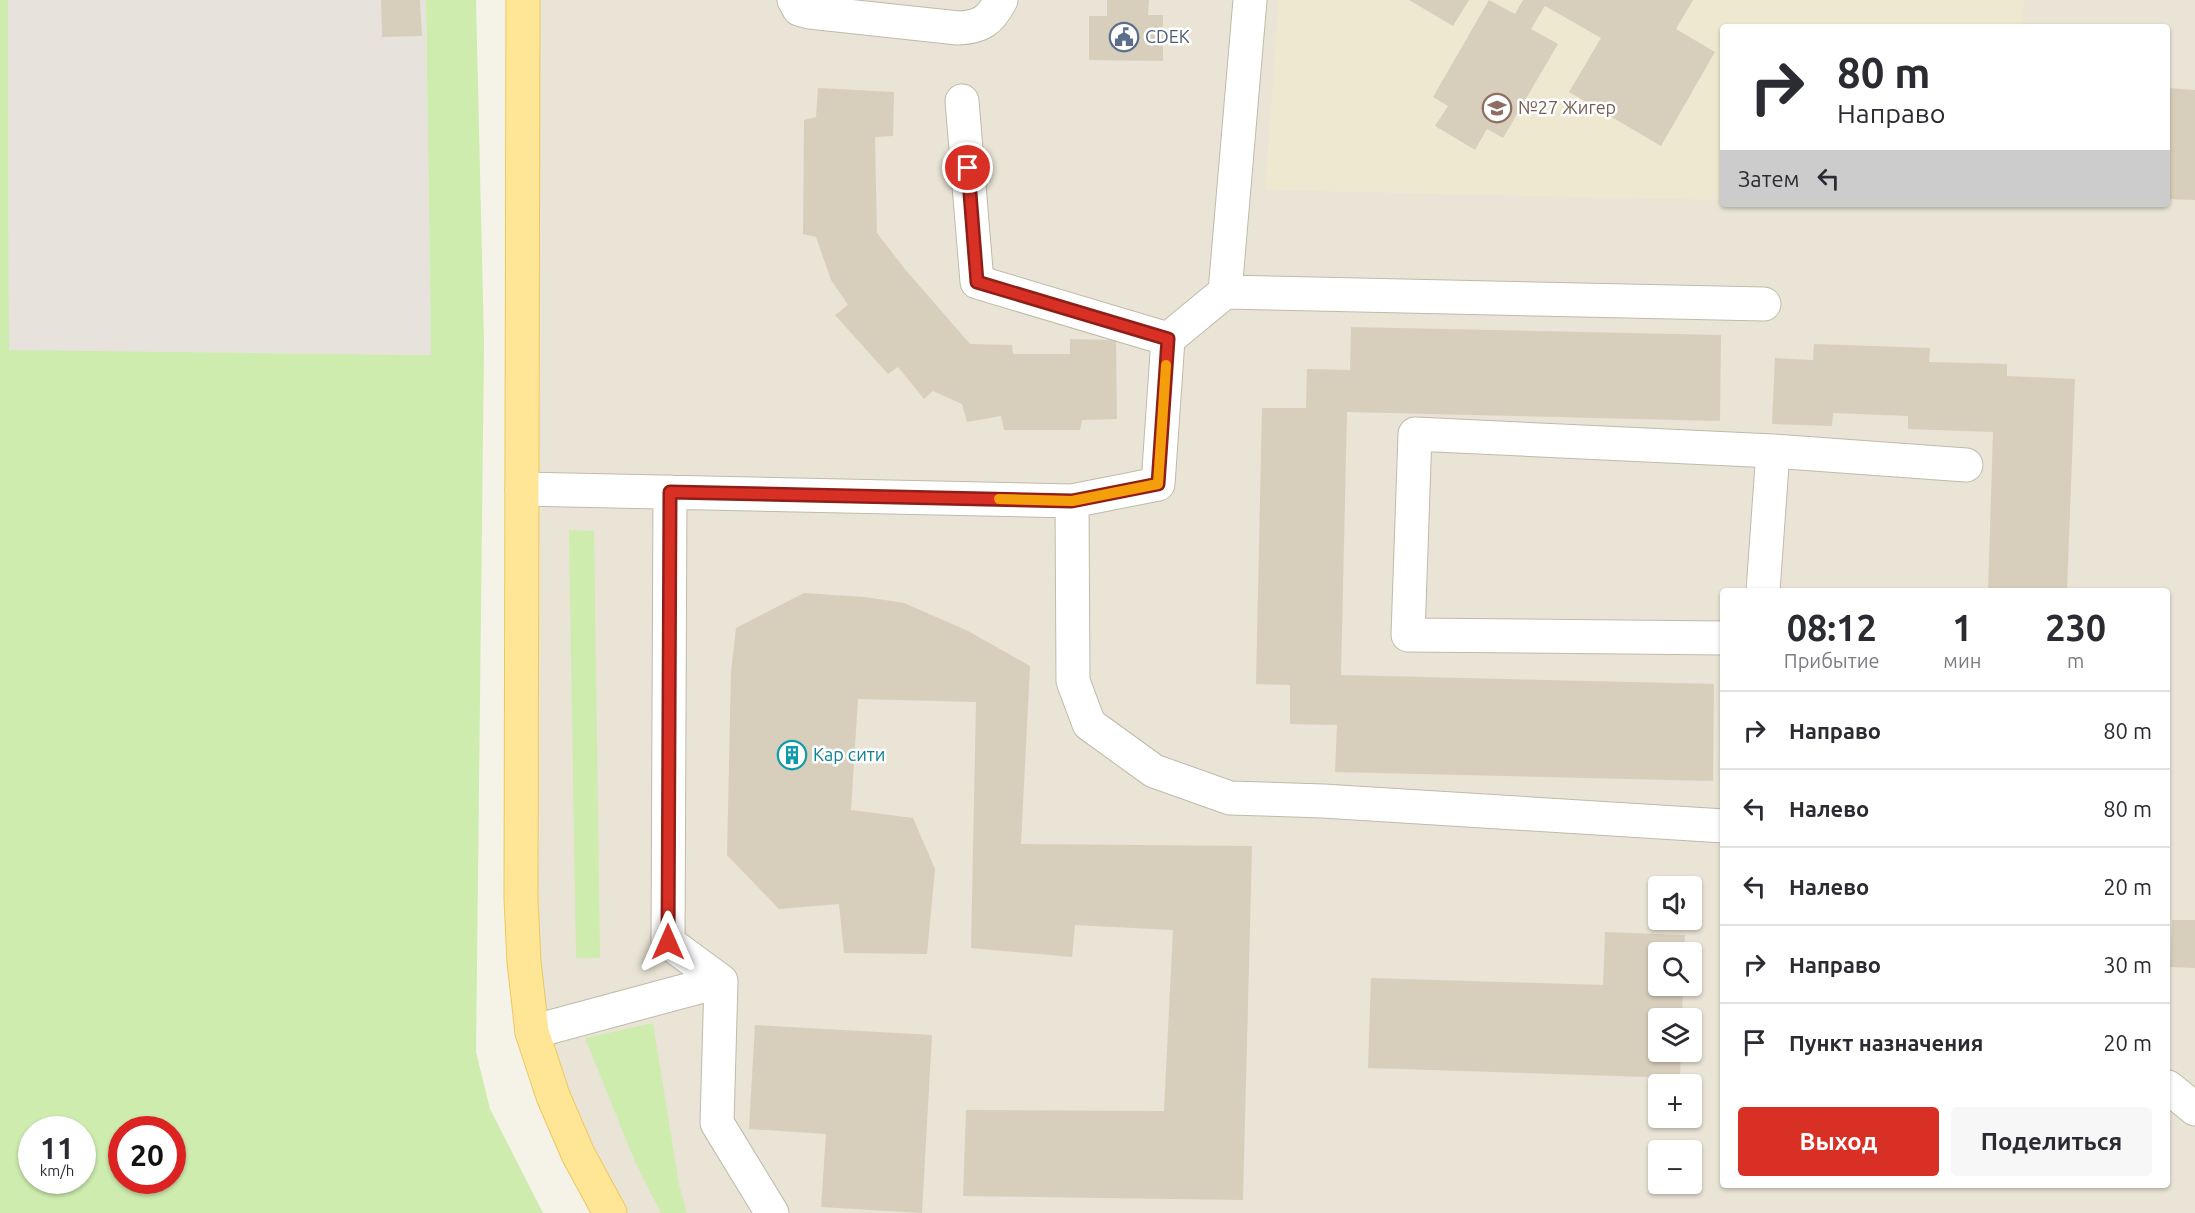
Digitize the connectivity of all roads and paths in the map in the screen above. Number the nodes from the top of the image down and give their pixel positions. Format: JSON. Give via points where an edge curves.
{"nodes":[{"id":1,"x":523,"y":0,"type":"edge"},
{"id":2,"x":794,"y":0,"type":"edge"},
{"id":3,"x":1001,"y":0,"type":"edge"},
{"id":4,"x":1250,"y":0,"type":"edge"},
{"id":5,"x":962,"y":100,"type":"dead end"},
{"id":6,"x":1225,"y":292,"type":"junction"},
{"id":7,"x":1764,"y":304,"type":"dead end"},
{"id":8,"x":1168,"y":339,"type":"junction"},
{"id":9,"x":1773,"y":451,"type":"junction"},
{"id":10,"x":1965,"y":465,"type":"dead end"},
{"id":11,"x":522,"y":489,"type":"junction"},
{"id":12,"x":670,"y":492,"type":"junction"},
{"id":13,"x":1072,"y":501,"type":"junction"},
{"id":14,"x":1762,"y":588,"type":"edge"},
{"id":15,"x":1720,"y":638,"type":"edge"},
{"id":16,"x":1720,"y":826,"type":"edge"},
{"id":17,"x":721,"y":981,"type":"junction"},
{"id":18,"x":532,"y":1032,"type":"junction"},
{"id":19,"x":2170,"y":1089,"type":"edge"},
{"id":20,"x":2195,"y":1109,"type":"edge"},
{"id":21,"x":610,"y":1213,"type":"edge"},
{"id":22,"x":772,"y":1213,"type":"edge"}],
"edges":[{"from":1,"to":11,"type":"main road"},
{"from":2,"to":3,"type":"lane","via":[[799,9],[810,12],[958,28],[977,27],[994,13]]},
{"from":4,"to":6,"type":"lane"},
{"from":5,"to":8,"type":"lane","via":[[977,282]]},
{"from":6,"to":7,"type":"lane"},
{"from":6,"to":8,"type":"lane"},
{"from":8,"to":13,"type":"lane","via":[[1158,484]]},
{"from":9,"to":10,"type":"lane"},
{"from":9,"to":14,"type":"lane"},
{"from":9,"to":15,"type":"lane","via":[[1415,434],[1408,635]]},
{"from":11,"to":12,"type":"lane"},
{"from":11,"to":18,"type":"main road","via":[[521,899]]},
{"from":12,"to":13,"type":"lane"},
{"from":12,"to":17,"type":"lane","via":[[668,942]]},
{"from":13,"to":16,"type":"lane","via":[[1073,681],[1089,724],[1155,771],[1230,798]]},
{"from":17,"to":18,"type":"lane"},
{"from":17,"to":22,"type":"lane","via":[[717,1123]]},
{"from":18,"to":21,"type":"main road","via":[[553,1096]]},
{"from":19,"to":20,"type":"lane"}]}
